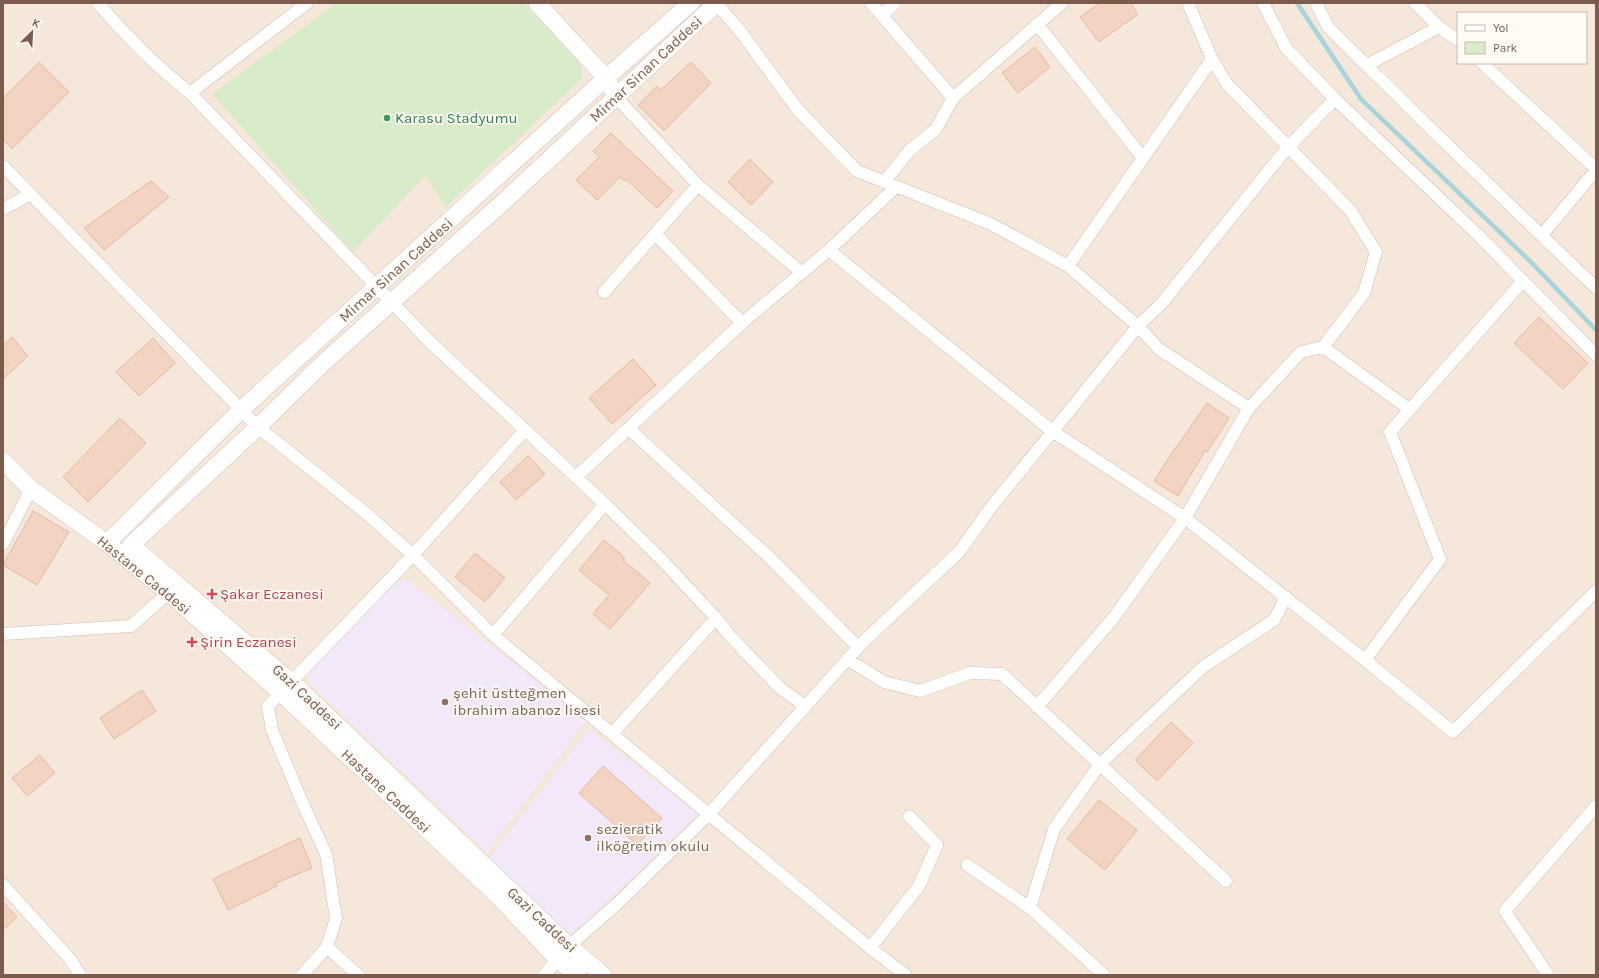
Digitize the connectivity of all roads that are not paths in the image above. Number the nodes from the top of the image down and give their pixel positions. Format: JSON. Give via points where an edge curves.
{"nodes":[{"id":1,"x":98,"y":3,"type":"edge"},
{"id":2,"x":307,"y":3,"type":"edge"},
{"id":3,"x":537,"y":3,"type":"edge"},
{"id":4,"x":691,"y":3,"type":"edge"},
{"id":5,"x":716,"y":3,"type":"edge"},
{"id":6,"x":871,"y":3,"type":"edge"},
{"id":7,"x":896,"y":3,"type":"edge"},
{"id":8,"x":1062,"y":3,"type":"edge"},
{"id":9,"x":1188,"y":3,"type":"edge"},
{"id":10,"x":1262,"y":3,"type":"edge"},
{"id":11,"x":1316,"y":3,"type":"edge"},
{"id":12,"x":1415,"y":3,"type":"edge"},
{"id":13,"x":882,"y":16,"type":"junction"},
{"id":14,"x":1037,"y":24,"type":"junction"},
{"id":15,"x":1439,"y":27,"type":"junction"},
{"id":16,"x":1457,"y":39,"type":"edge"},
{"id":17,"x":1212,"y":59,"type":"junction"},
{"id":18,"x":1483,"y":64,"type":"edge"},
{"id":19,"x":1367,"y":65,"type":"junction"},
{"id":20,"x":606,"y":78,"type":"junction"},
{"id":21,"x":190,"y":93,"type":"junction"},
{"id":22,"x":616,"y":97,"type":"junction"},
{"id":23,"x":953,"y":98,"type":"junction"},
{"id":24,"x":1335,"y":99,"type":"junction"},
{"id":25,"x":1288,"y":147,"type":"junction"},
{"id":26,"x":1143,"y":158,"type":"junction"},
{"id":27,"x":3,"y":166,"type":"edge"},
{"id":28,"x":1596,"y":170,"type":"edge"},
{"id":29,"x":884,"y":182,"type":"junction"},
{"id":30,"x":698,"y":184,"type":"junction"},
{"id":31,"x":896,"y":187,"type":"junction"},
{"id":32,"x":31,"y":194,"type":"junction"},
{"id":33,"x":3,"y":209,"type":"edge"},
{"id":34,"x":655,"y":234,"type":"junction"},
{"id":35,"x":1542,"y":235,"type":"junction"},
{"id":36,"x":829,"y":250,"type":"junction"},
{"id":37,"x":1068,"y":266,"type":"junction"},
{"id":38,"x":802,"y":273,"type":"junction"},
{"id":39,"x":1523,"y":281,"type":"junction"},
{"id":40,"x":376,"y":288,"type":"junction"},
{"id":41,"x":1596,"y":288,"type":"edge"},
{"id":42,"x":604,"y":292,"type":"dead end"},
{"id":43,"x":391,"y":303,"type":"junction"},
{"id":44,"x":742,"y":323,"type":"junction"},
{"id":45,"x":1138,"y":326,"type":"junction"},
{"id":46,"x":1323,"y":346,"type":"junction"},
{"id":47,"x":1596,"y":355,"type":"edge"},
{"id":48,"x":1249,"y":408,"type":"junction"},
{"id":49,"x":242,"y":409,"type":"junction"},
{"id":50,"x":1409,"y":409,"type":"junction"},
{"id":51,"x":258,"y":427,"type":"junction"},
{"id":52,"x":629,"y":429,"type":"junction"},
{"id":53,"x":524,"y":431,"type":"junction"},
{"id":54,"x":1052,"y":431,"type":"junction"},
{"id":55,"x":3,"y":461,"type":"edge"},
{"id":56,"x":577,"y":476,"type":"junction"},
{"id":57,"x":31,"y":489,"type":"junction"},
{"id":58,"x":605,"y":504,"type":"junction"},
{"id":59,"x":1185,"y":518,"type":"junction"},
{"id":60,"x":107,"y":543,"type":"junction"},
{"id":61,"x":3,"y":544,"type":"edge"},
{"id":62,"x":131,"y":545,"type":"junction"},
{"id":63,"x":413,"y":555,"type":"junction"},
{"id":64,"x":173,"y":589,"type":"junction"},
{"id":65,"x":1596,"y":591,"type":"edge"},
{"id":66,"x":1286,"y":597,"type":"junction"},
{"id":67,"x":716,"y":618,"type":"junction"},
{"id":68,"x":3,"y":634,"type":"edge"},
{"id":69,"x":493,"y":635,"type":"junction"},
{"id":70,"x":858,"y":647,"type":"junction"},
{"id":71,"x":847,"y":659,"type":"junction"},
{"id":72,"x":1365,"y":660,"type":"junction"},
{"id":73,"x":285,"y":687,"type":"junction"},
{"id":74,"x":805,"y":706,"type":"junction"},
{"id":75,"x":1037,"y":707,"type":"junction"},
{"id":76,"x":612,"y":734,"type":"junction"},
{"id":77,"x":1100,"y":764,"type":"junction"},
{"id":78,"x":1596,"y":806,"type":"edge"},
{"id":79,"x":709,"y":814,"type":"junction"},
{"id":80,"x":909,"y":816,"type":"dead end"},
{"id":81,"x":967,"y":865,"type":"dead end"},
{"id":82,"x":1226,"y":881,"type":"dead end"},
{"id":83,"x":3,"y":885,"type":"edge"},
{"id":84,"x":1030,"y":908,"type":"junction"},
{"id":85,"x":569,"y":946,"type":"junction"},
{"id":86,"x":327,"y":947,"type":"junction"},
{"id":87,"x":870,"y":948,"type":"junction"},
{"id":88,"x":558,"y":960,"type":"junction"},
{"id":89,"x":80,"y":975,"type":"edge"},
{"id":90,"x":302,"y":975,"type":"edge"},
{"id":91,"x":358,"y":975,"type":"edge"},
{"id":92,"x":544,"y":975,"type":"edge"},
{"id":93,"x":578,"y":975,"type":"edge"},
{"id":94,"x":603,"y":975,"type":"edge"},
{"id":95,"x":906,"y":975,"type":"edge"},
{"id":96,"x":1104,"y":975,"type":"edge"},
{"id":97,"x":1548,"y":975,"type":"edge"}],
"edges":[{"from":1,"to":21,"type":"street","via":[[123,32],[167,75]]},
{"from":2,"to":21,"type":"street"},
{"from":3,"to":20,"type":"main road"},
{"from":4,"to":20,"type":"main road","name":"Mimar Sinan Caddesi"},
{"from":5,"to":22,"type":"main road","name":"Mimar Sinan Caddesi"},
{"from":5,"to":29,"type":"street","via":[[741,32],[798,110],[857,171]]},
{"from":6,"to":13,"type":"street"},
{"from":7,"to":13,"type":"street"},
{"from":8,"to":14,"type":"street"},
{"from":9,"to":17,"type":"street"},
{"from":10,"to":24,"type":"street","via":[[1286,48]]},
{"from":11,"to":19,"type":"street","via":[[1328,27]]},
{"from":12,"to":15,"type":"street"},
{"from":13,"to":23,"type":"street"},
{"from":14,"to":23,"type":"street"},
{"from":14,"to":26,"type":"street"},
{"from":15,"to":16,"type":"street"},
{"from":15,"to":19,"type":"street"},
{"from":17,"to":25,"type":"street","via":[[1227,84]]},
{"from":17,"to":26,"type":"street"},
{"from":18,"to":28,"type":"street"},
{"from":19,"to":35,"type":"street"},
{"from":20,"to":22,"type":"main road"},
{"from":20,"to":40,"type":"main road","name":"Mimar Sinan Caddesi"},
{"from":21,"to":40,"type":"street"},
{"from":22,"to":30,"type":"street"},
{"from":22,"to":43,"type":"main road","name":"Mimar Sinan Caddesi"},
{"from":23,"to":29,"type":"street","via":[[936,129],[910,150]]},
{"from":24,"to":25,"type":"street"},
{"from":24,"to":39,"type":"street"},
{"from":25,"to":45,"type":"street","via":[[1161,304]]},
{"from":25,"to":46,"type":"street","via":[[1350,210],[1376,252],[1364,293]]},
{"from":26,"to":37,"type":"street"},
{"from":27,"to":32,"type":"street"},
{"from":28,"to":35,"type":"street"},
{"from":29,"to":31,"type":"street"},
{"from":30,"to":34,"type":"street"},
{"from":30,"to":38,"type":"street"},
{"from":31,"to":36,"type":"street"},
{"from":31,"to":37,"type":"street","via":[[991,224]]},
{"from":32,"to":33,"type":"street"},
{"from":32,"to":49,"type":"street"},
{"from":34,"to":42,"type":"street"},
{"from":34,"to":44,"type":"street"},
{"from":35,"to":41,"type":"street"},
{"from":36,"to":38,"type":"street"},
{"from":36,"to":54,"type":"street"},
{"from":37,"to":45,"type":"street"},
{"from":38,"to":44,"type":"street"},
{"from":39,"to":47,"type":"street"},
{"from":39,"to":50,"type":"street"},
{"from":40,"to":43,"type":"street"},
{"from":40,"to":49,"type":"main road","name":"Mimar Sinan Caddesi"},
{"from":43,"to":51,"type":"main road","name":"Mimar Sinan Caddesi","via":[[320,366]]},
{"from":43,"to":53,"type":"street"},
{"from":44,"to":52,"type":"street"},
{"from":45,"to":48,"type":"street","via":[[1159,349]]},
{"from":45,"to":54,"type":"street"},
{"from":46,"to":48,"type":"street","via":[[1301,352]]},
{"from":46,"to":50,"type":"street"},
{"from":48,"to":59,"type":"street"},
{"from":49,"to":51,"type":"street"},
{"from":49,"to":60,"type":"main road","name":"Mimar Sinan Caddesi"},
{"from":50,"to":72,"type":"street","via":[[1390,432],[1440,559]]},
{"from":51,"to":62,"type":"main road"},
{"from":51,"to":63,"type":"street","via":[[367,514]]},
{"from":52,"to":56,"type":"street"},
{"from":52,"to":70,"type":"street","via":[[769,557]]},
{"from":53,"to":56,"type":"street"},
{"from":53,"to":63,"type":"street"},
{"from":54,"to":59,"type":"street"},
{"from":54,"to":70,"type":"street","via":[[959,552]]},
{"from":55,"to":57,"type":"main road","name":"Hastane Caddesi"},
{"from":56,"to":58,"type":"street"},
{"from":57,"to":60,"type":"main road","name":"Hastane Caddesi"},
{"from":57,"to":61,"type":"street"},
{"from":58,"to":67,"type":"street","via":[[662,559]]},
{"from":58,"to":69,"type":"street"},
{"from":59,"to":66,"type":"street"},
{"from":59,"to":75,"type":"street","via":[[1115,616]]},
{"from":60,"to":62,"type":"main road"},
{"from":60,"to":64,"type":"main road","name":"Hastane Caddesi"},
{"from":62,"to":64,"type":"main road"},
{"from":63,"to":69,"type":"street"},
{"from":63,"to":73,"type":"street"},
{"from":64,"to":68,"type":"street","via":[[131,626]]},
{"from":64,"to":73,"type":"main road","name":"Hastane Caddesi"},
{"from":65,"to":72,"type":"street","via":[[1453,732]]},
{"from":66,"to":72,"type":"street"},
{"from":66,"to":77,"type":"street","via":[[1274,620],[1203,667]]},
{"from":67,"to":74,"type":"street","via":[[780,688]]},
{"from":67,"to":76,"type":"street"},
{"from":69,"to":76,"type":"street"},
{"from":70,"to":71,"type":"street"},
{"from":71,"to":74,"type":"street"},
{"from":71,"to":75,"type":"street","via":[[884,682],[920,691],[970,673],[1002,674]]},
{"from":73,"to":85,"type":"main road","name":"Gazi Caddesi"},
{"from":73,"to":86,"type":"street","via":[[268,706],[272,730],[326,854],[336,918]]},
{"from":73,"to":88,"type":"main road","name":"Hastane Caddesi","via":[[499,897]]},
{"from":74,"to":79,"type":"street"},
{"from":75,"to":77,"type":"street"},
{"from":76,"to":79,"type":"street"},
{"from":77,"to":82,"type":"street"},
{"from":77,"to":84,"type":"street","via":[[1054,830]]},
{"from":78,"to":97,"type":"street","via":[[1505,911]]},
{"from":79,"to":85,"type":"street","via":[[618,903]]},
{"from":79,"to":87,"type":"street"},
{"from":80,"to":87,"type":"street","via":[[937,845],[919,886]]},
{"from":81,"to":84,"type":"street"},
{"from":83,"to":89,"type":"street","via":[[71,960]]},
{"from":84,"to":96,"type":"street"},
{"from":85,"to":88,"type":"street"},
{"from":85,"to":94,"type":"main road","name":"Gazi Caddesi"},
{"from":86,"to":90,"type":"street"},
{"from":86,"to":91,"type":"street"},
{"from":87,"to":95,"type":"street"},
{"from":88,"to":92,"type":"street"},
{"from":88,"to":93,"type":"main road","name":"Hastane Caddesi"}]}
